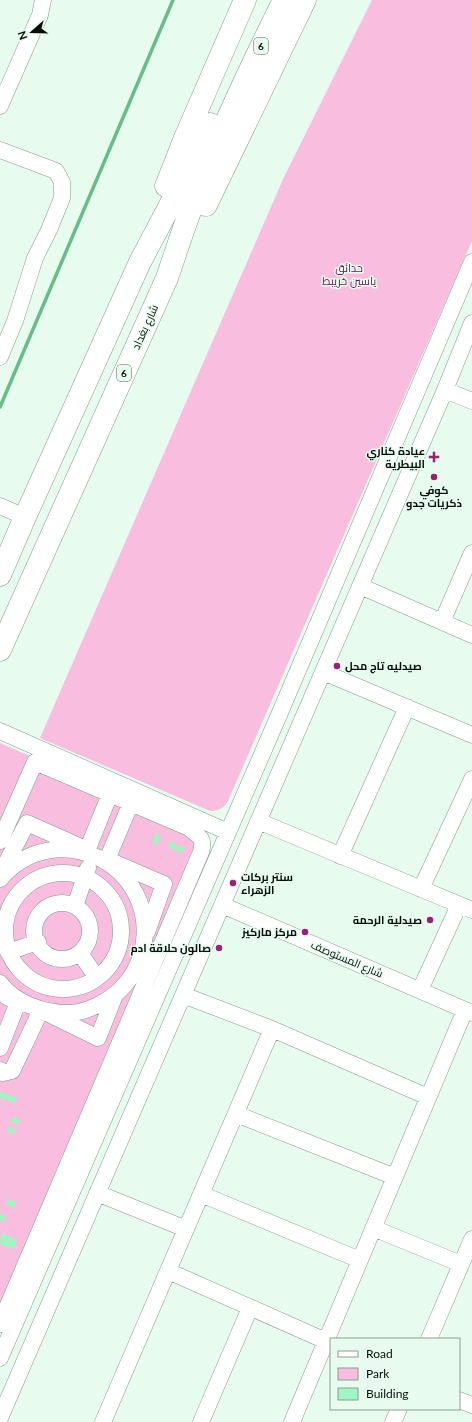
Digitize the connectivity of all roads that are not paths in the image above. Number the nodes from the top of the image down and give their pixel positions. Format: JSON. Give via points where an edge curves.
{"nodes":[{"id":1,"x":43,"y":0,"type":"edge"},
{"id":2,"x":245,"y":0,"type":"edge"},
{"id":3,"x":268,"y":0,"type":"edge"},
{"id":4,"x":284,"y":0,"type":"edge"},
{"id":5,"x":305,"y":0,"type":"edge"},
{"id":6,"x":233,"y":90,"type":"junction"},
{"id":7,"x":0,"y":106,"type":"edge"},
{"id":8,"x":0,"y":150,"type":"edge"},
{"id":9,"x":140,"y":262,"type":"junction"},
{"id":10,"x":472,"y":262,"type":"edge"},
{"id":11,"x":167,"y":278,"type":"junction"},
{"id":12,"x":472,"y":323,"type":"edge"},
{"id":13,"x":0,"y":357,"type":"edge"},
{"id":14,"x":445,"y":390,"type":"junction"},
{"id":15,"x":472,"y":401,"type":"edge"},
{"id":16,"x":0,"y":506,"type":"edge"},
{"id":17,"x":25,"y":516,"type":"junction"},
{"id":18,"x":472,"y":553,"type":"edge"},
{"id":19,"x":0,"y":575,"type":"edge"},
{"id":20,"x":360,"y":586,"type":"junction"},
{"id":21,"x":442,"y":622,"type":"junction"},
{"id":22,"x":472,"y":635,"type":"edge"},
{"id":23,"x":0,"y":650,"type":"edge"},
{"id":24,"x":323,"y":672,"type":"junction"},
{"id":25,"x":407,"y":707,"type":"junction"},
{"id":26,"x":279,"y":715,"type":"junction"},
{"id":27,"x":300,"y":725,"type":"junction"},
{"id":28,"x":0,"y":731,"type":"edge"},
{"id":29,"x":472,"y":735,"type":"edge"},
{"id":30,"x":472,"y":779,"type":"edge"},
{"id":31,"x":110,"y":794,"type":"junction"},
{"id":32,"x":131,"y":803,"type":"junction"},
{"id":33,"x":258,"y":821,"type":"junction"},
{"id":34,"x":228,"y":832,"type":"junction"},
{"id":35,"x":0,"y":841,"type":"edge"},
{"id":36,"x":88,"y":852,"type":"junction"},
{"id":37,"x":340,"y":856,"type":"junction"},
{"id":38,"x":106,"y":860,"type":"junction"},
{"id":39,"x":0,"y":875,"type":"edge"},
{"id":40,"x":86,"y":876,"type":"junction"},
{"id":41,"x":0,"y":880,"type":"edge"},
{"id":42,"x":421,"y":889,"type":"junction"},
{"id":43,"x":222,"y":905,"type":"junction"},
{"id":44,"x":75,"y":906,"type":"junction"},
{"id":45,"x":4,"y":908,"type":"edge"},
{"id":46,"x":465,"y":908,"type":"edge"},
{"id":47,"x":145,"y":940,"type":"junction"},
{"id":48,"x":38,"y":942,"type":"junction"},
{"id":49,"x":8,"y":952,"type":"junction"},
{"id":50,"x":80,"y":952,"type":"junction"},
{"id":51,"x":116,"y":954,"type":"junction"},
{"id":52,"x":137,"y":967,"type":"junction"},
{"id":53,"x":96,"y":978,"type":"junction"},
{"id":54,"x":0,"y":983,"type":"edge"},
{"id":55,"x":39,"y":983,"type":"junction"},
{"id":56,"x":420,"y":990,"type":"junction"},
{"id":57,"x":115,"y":995,"type":"junction"},
{"id":58,"x":183,"y":995,"type":"junction"},
{"id":59,"x":10,"y":997,"type":"edge"},
{"id":60,"x":42,"y":1010,"type":"junction"},
{"id":61,"x":468,"y":1012,"type":"edge"},
{"id":62,"x":272,"y":1029,"type":"junction"},
{"id":63,"x":135,"y":1046,"type":"junction"},
{"id":64,"x":0,"y":1048,"type":"edge"},
{"id":65,"x":157,"y":1055,"type":"junction"},
{"id":66,"x":0,"y":1070,"type":"edge"},
{"id":67,"x":428,"y":1097,"type":"junction"},
{"id":68,"x":236,"y":1114,"type":"junction"},
{"id":69,"x":395,"y":1177,"type":"junction"},
{"id":70,"x":97,"y":1193,"type":"junction"},
{"id":71,"x":201,"y":1194,"type":"junction"},
{"id":72,"x":373,"y":1228,"type":"junction"},
{"id":73,"x":186,"y":1229,"type":"junction"},
{"id":74,"x":472,"y":1239,"type":"edge"},
{"id":75,"x":360,"y":1260,"type":"junction"},
{"id":76,"x":461,"y":1264,"type":"junction"},
{"id":77,"x":168,"y":1271,"type":"junction"},
{"id":78,"x":250,"y":1308,"type":"junction"},
{"id":79,"x":0,"y":1324,"type":"edge"},
{"id":80,"x":429,"y":1338,"type":"edge"},
{"id":81,"x":326,"y":1341,"type":"junction"},
{"id":82,"x":0,"y":1358,"type":"edge"},
{"id":83,"x":21,"y":1369,"type":"junction"},
{"id":84,"x":460,"y":1400,"type":"edge"},
{"id":85,"x":472,"y":1405,"type":"edge"},
{"id":86,"x":399,"y":1410,"type":"edge"},
{"id":87,"x":0,"y":1418,"type":"edge"},
{"id":88,"x":103,"y":1422,"type":"edge"},
{"id":89,"x":200,"y":1422,"type":"edge"},
{"id":90,"x":292,"y":1422,"type":"edge"},
{"id":91,"x":393,"y":1422,"type":"edge"}],
"edges":[{"from":1,"to":7,"type":"street","via":[[40,14]]},
{"from":2,"to":9,"type":"highway","via":[[185,138]]},
{"from":3,"to":6,"type":"highway","name":"شارع بغداد","number":"6"},
{"from":4,"to":6,"type":"highway","name":"شارع بغداد","number":"6"},
{"from":5,"to":11,"type":"highway","via":[[195,227]]},
{"from":6,"to":9,"type":"highway","name":"شارع بغداد","number":"6"},
{"from":6,"to":11,"type":"highway","name":"شارع بغداد","number":"6"},
{"from":8,"to":13,"type":"street","via":[[56,171],[62,182],[62,198],[35,258],[15,321]]},
{"from":9,"to":17,"type":"highway","name":"شارع بغداد","number":"6"},
{"from":10,"to":26,"type":"street"},
{"from":11,"to":23,"type":"highway","name":"شارع بغداد","number":"6"},
{"from":12,"to":14,"type":"street"},
{"from":14,"to":15,"type":"street"},
{"from":14,"to":20,"type":"street"},
{"from":16,"to":17,"type":"street"},
{"from":17,"to":19,"type":"highway","name":"شارع بغداد","number":"6"},
{"from":18,"to":21,"type":"street"},
{"from":20,"to":21,"type":"street"},
{"from":20,"to":24,"type":"street"},
{"from":21,"to":22,"type":"street"},
{"from":24,"to":25,"type":"street"},
{"from":24,"to":27,"type":"street"},
{"from":25,"to":29,"type":"street"},
{"from":25,"to":37,"type":"street"},
{"from":26,"to":27,"type":"street"},
{"from":26,"to":34,"type":"street"},
{"from":27,"to":33,"type":"street"},
{"from":28,"to":34,"type":"street"},
{"from":30,"to":42,"type":"street"},
{"from":31,"to":32,"type":"street"},
{"from":31,"to":35,"type":"street","via":[[35,762]]},
{"from":31,"to":36,"type":"street"},
{"from":32,"to":38,"type":"street"},
{"from":32,"to":79,"type":"street","via":[[189,828],[200,836],[203,844],[201,852]]},
{"from":33,"to":37,"type":"street"},
{"from":33,"to":43,"type":"street"},
{"from":34,"to":63,"type":"street"},
{"from":36,"to":38,"type":"street"},
{"from":36,"to":39,"type":"street","via":[[27,824]]},
{"from":36,"to":40,"type":"street"},
{"from":36,"to":41,"type":"street","via":[[65,849],[33,854],[6,872]]},
{"from":37,"to":42,"type":"street"},
{"from":38,"to":47,"type":"street","via":[[120,872],[137,896],[145,925]]},
{"from":38,"to":47,"type":"street","via":[[164,884]]},
{"from":40,"to":44,"type":"street"},
{"from":40,"to":45,"type":"street","via":[[64,872],[42,876],[22,888]]},
{"from":40,"to":51,"type":"street","via":[[105,890],[117,910],[121,932]]},
{"from":42,"to":46,"type":"street"},
{"from":43,"to":56,"type":"street","name":"شارع المستوصف"},
{"from":43,"to":58,"type":"street"},
{"from":44,"to":48,"type":"street","via":[[58,903],[46,908],[35,926]]},
{"from":44,"to":50,"type":"street","via":[[86,916],[90,929],[88,942]]},
{"from":45,"to":49,"type":"street"},
{"from":46,"to":56,"type":"street"},
{"from":47,"to":52,"type":"street"},
{"from":48,"to":49,"type":"street"},
{"from":48,"to":50,"type":"street","via":[[43,950],[55,957],[68,958]]},
{"from":49,"to":55,"type":"street","via":[[21,971]]},
{"from":50,"to":53,"type":"street"},
{"from":51,"to":52,"type":"street"},
{"from":51,"to":53,"type":"street","via":[[111,964]]},
{"from":52,"to":57,"type":"street"},
{"from":53,"to":55,"type":"street","via":[[84,985],[62,989]]},
{"from":54,"to":59,"type":"street"},
{"from":55,"to":59,"type":"street"},
{"from":55,"to":60,"type":"street"},
{"from":56,"to":61,"type":"street","name":"شارع المستوصف"},
{"from":57,"to":60,"type":"street","via":[[87,1010],[72,1013]]},
{"from":57,"to":60,"type":"street","via":[[98,1038]]},
{"from":58,"to":62,"type":"street"},
{"from":58,"to":65,"type":"street"},
{"from":59,"to":60,"type":"street"},
{"from":59,"to":64,"type":"street","via":[[18,1002]]},
{"from":60,"to":66,"type":"street","via":[[12,1071],[3,1073]]},
{"from":61,"to":67,"type":"street"},
{"from":62,"to":67,"type":"street"},
{"from":62,"to":68,"type":"street"},
{"from":63,"to":65,"type":"street"},
{"from":63,"to":82,"type":"street"},
{"from":65,"to":70,"type":"street"},
{"from":67,"to":69,"type":"street"},
{"from":68,"to":69,"type":"street"},
{"from":68,"to":71,"type":"street"},
{"from":69,"to":72,"type":"street"},
{"from":70,"to":73,"type":"street"},
{"from":70,"to":83,"type":"street"},
{"from":71,"to":73,"type":"street"},
{"from":71,"to":75,"type":"street"},
{"from":72,"to":75,"type":"street"},
{"from":72,"to":76,"type":"street"},
{"from":73,"to":77,"type":"street"},
{"from":74,"to":76,"type":"street"},
{"from":75,"to":81,"type":"street"},
{"from":76,"to":80,"type":"street"},
{"from":77,"to":78,"type":"street"},
{"from":77,"to":88,"type":"street"},
{"from":78,"to":81,"type":"street"},
{"from":78,"to":89,"type":"street"},
{"from":81,"to":90,"type":"street"},
{"from":82,"to":83,"type":"street"},
{"from":83,"to":87,"type":"street"},
{"from":84,"to":85,"type":"street"},
{"from":86,"to":91,"type":"street"}]}
